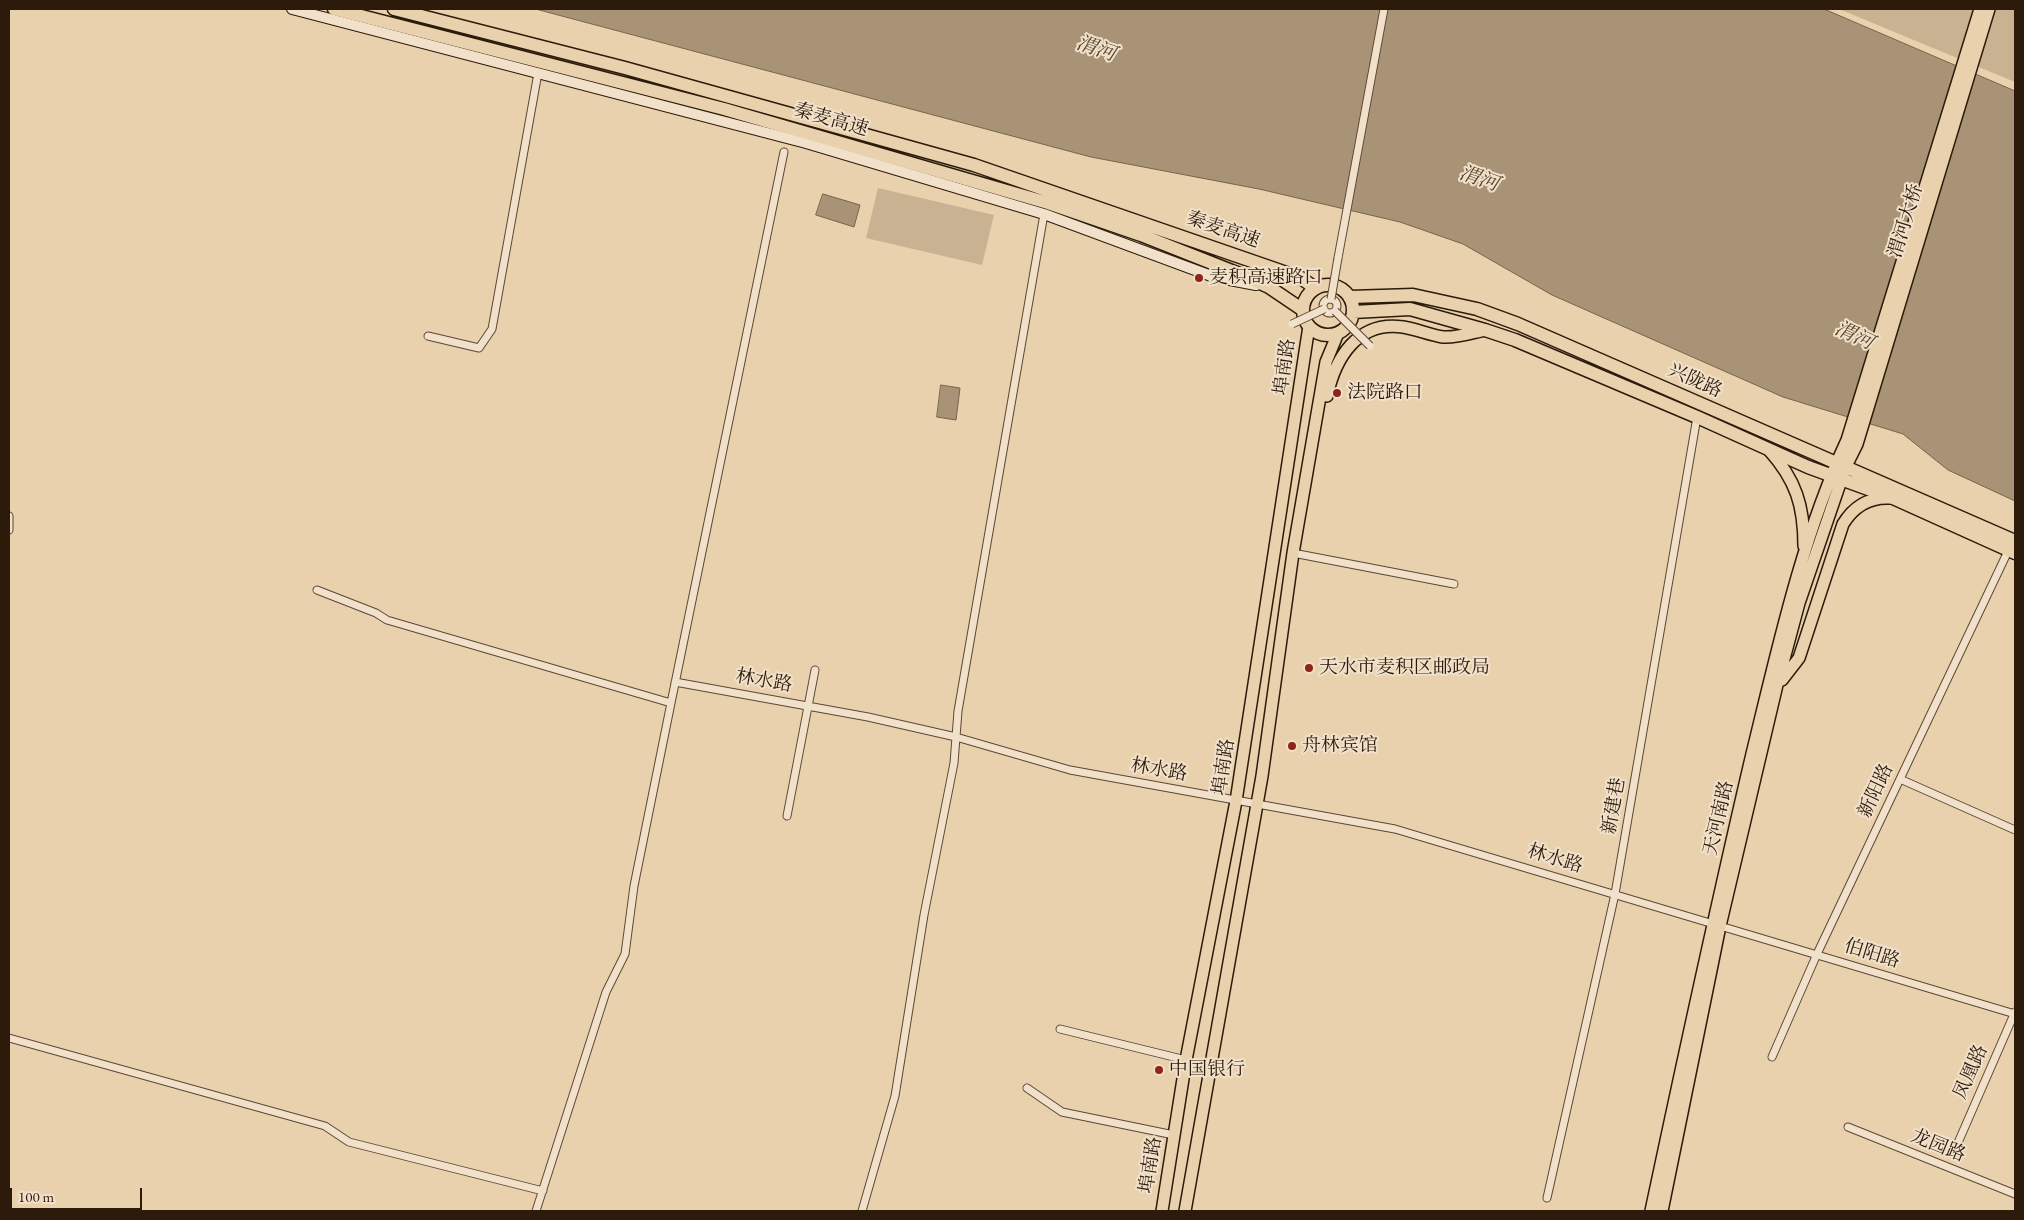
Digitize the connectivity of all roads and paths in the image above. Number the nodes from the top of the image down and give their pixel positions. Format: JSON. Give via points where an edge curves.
{"nodes":[{"id":1,"x":292,"y":9,"type":"edge"},
{"id":2,"x":334,"y":9,"type":"edge"},
{"id":3,"x":394,"y":9,"type":"edge"},
{"id":4,"x":1384,"y":9,"type":"edge"},
{"id":5,"x":1980,"y":9,"type":"edge"},
{"id":6,"x":1990,"y":9,"type":"edge"},
{"id":7,"x":538,"y":73,"type":"junction"},
{"id":8,"x":784,"y":152,"type":"dead end"},
{"id":9,"x":1044,"y":214,"type":"junction"},
{"id":10,"x":1269,"y":287,"type":"junction"},
{"id":11,"x":1315,"y":288,"type":"junction"},
{"id":12,"x":1350,"y":297,"type":"junction"},
{"id":13,"x":1331,"y":299,"type":"junction"},
{"id":14,"x":1324,"y":309,"type":"junction"},
{"id":15,"x":1303,"y":310,"type":"junction"},
{"id":16,"x":1335,"y":311,"type":"junction"},
{"id":17,"x":1353,"y":312,"type":"junction"},
{"id":18,"x":1292,"y":324,"type":"dead end"},
{"id":19,"x":1309,"y":326,"type":"junction"},
{"id":20,"x":1485,"y":330,"type":"junction"},
{"id":21,"x":1338,"y":333,"type":"junction"},
{"id":22,"x":428,"y":336,"type":"dead end"},
{"id":23,"x":1370,"y":346,"type":"dead end"},
{"id":24,"x":1302,"y":377,"type":"junction"},
{"id":25,"x":1323,"y":378,"type":"junction"},
{"id":26,"x":1697,"y":417,"type":"junction"},
{"id":27,"x":1852,"y":442,"type":"junction"},
{"id":28,"x":1312,"y":445,"type":"junction"},
{"id":29,"x":1767,"y":449,"type":"junction"},
{"id":30,"x":1839,"y":471,"type":"junction"},
{"id":31,"x":1892,"y":498,"type":"junction"},
{"id":32,"x":9,"y":516,"type":"edge"},
{"id":33,"x":9,"y":530,"type":"edge"},
{"id":34,"x":2013,"y":546,"type":"edge"},
{"id":35,"x":1293,"y":554,"type":"junction"},
{"id":36,"x":1804,"y":557,"type":"junction"},
{"id":37,"x":1454,"y":584,"type":"dead end"},
{"id":38,"x":317,"y":590,"type":"dead end"},
{"id":39,"x":815,"y":670,"type":"dead end"},
{"id":40,"x":675,"y":682,"type":"junction"},
{"id":41,"x":1777,"y":685,"type":"junction"},
{"id":42,"x":671,"y":703,"type":"junction"},
{"id":43,"x":808,"y":706,"type":"junction"},
{"id":44,"x":956,"y":737,"type":"junction"},
{"id":45,"x":1900,"y":779,"type":"junction"},
{"id":46,"x":1236,"y":801,"type":"junction"},
{"id":47,"x":1258,"y":804,"type":"junction"},
{"id":48,"x":787,"y":816,"type":"dead end"},
{"id":49,"x":2015,"y":830,"type":"edge"},
{"id":50,"x":1615,"y":894,"type":"junction"},
{"id":51,"x":1716,"y":925,"type":"junction"},
{"id":52,"x":1817,"y":954,"type":"junction"},
{"id":53,"x":2015,"y":1014,"type":"edge"},
{"id":54,"x":1060,"y":1029,"type":"dead end"},
{"id":55,"x":9,"y":1038,"type":"edge"},
{"id":56,"x":1772,"y":1057,"type":"dead end"},
{"id":57,"x":1186,"y":1060,"type":"junction"},
{"id":58,"x":1027,"y":1088,"type":"dead end"},
{"id":59,"x":1848,"y":1128,"type":"dead end"},
{"id":60,"x":1174,"y":1135,"type":"junction"},
{"id":61,"x":1957,"y":1145,"type":"dead end"},
{"id":62,"x":543,"y":1191,"type":"junction"},
{"id":63,"x":2015,"y":1194,"type":"edge"},
{"id":64,"x":1547,"y":1198,"type":"dead end"},
{"id":65,"x":536,"y":1211,"type":"edge"},
{"id":66,"x":862,"y":1211,"type":"edge"},
{"id":67,"x":1162,"y":1211,"type":"edge"},
{"id":68,"x":1185,"y":1211,"type":"edge"},
{"id":69,"x":1652,"y":1211,"type":"edge"},
{"id":70,"x":1662,"y":1211,"type":"edge"}],
"edges":[{"from":1,"to":7,"type":"main road"},
{"from":2,"to":10,"type":"highway","name":"秦麦高速","via":[[724,109],[1048,202]]},
{"from":3,"to":11,"type":"highway","name":"秦麦高速","via":[[634,70],[955,159],[1301,278]]},
{"from":4,"to":13,"type":"street","bridge":true},
{"from":5,"to":27,"type":"main road","name":"渭河大桥"},
{"from":6,"to":27,"type":"main road","name":"渭河大桥"},
{"from":7,"to":9,"type":"main road","via":[[806,143]]},
{"from":7,"to":22,"type":"street","via":[[492,329],[479,348]]},
{"from":8,"to":40,"type":"street"},
{"from":9,"to":10,"type":"main road","via":[[1214,277]]},
{"from":9,"to":44,"type":"street"},
{"from":10,"to":15,"type":"highway","name":"秦麦高速"},
{"from":11,"to":12,"type":"highway","via":[[1330,285],[1345,291]]},
{"from":11,"to":15,"type":"highway","via":[[1304,301]]},
{"from":12,"to":17,"type":"highway"},
{"from":12,"to":30,"type":"highway","name":"兴陇路","via":[[1413,295],[1477,309],[1518,324]]},
{"from":13,"to":14,"type":"street","bridge":true,"via":[[1324,302]]},
{"from":13,"to":16,"type":"street","via":[[1337,304]]},
{"from":14,"to":16,"type":"street","bridge":true,"via":[[1329,313]]},
{"from":14,"to":18,"type":"street","bridge":true},
{"from":15,"to":19,"type":"highway"},
{"from":16,"to":23,"type":"street","bridge":true},
{"from":17,"to":20,"type":"highway","name":"兴陇路","via":[[1410,309]]},
{"from":17,"to":21,"type":"highway","via":[[1349,324]]},
{"from":19,"to":21,"type":"highway","via":[[1322,334]]},
{"from":19,"to":24,"type":"main road","name":"埠南路"},
{"from":20,"to":26,"type":"highway","name":"兴陇路"},
{"from":20,"to":28,"type":"main road","via":[[1444,337],[1402,326],[1369,330],[1350,346],[1337,365],[1331,378],[1323,419]]},
{"from":21,"to":25,"type":"main road","name":"埠南路"},
{"from":24,"to":25,"type":"main road","via":[[1313,373]]},
{"from":24,"to":46,"type":"main road","name":"埠南路"},
{"from":25,"to":28,"type":"main road","name":"埠南路"},
{"from":26,"to":29,"type":"highway","name":"兴陇路"},
{"from":26,"to":50,"type":"street","name":"新建巷"},
{"from":27,"to":30,"type":"main road","name":"天河南路"},
{"from":28,"to":35,"type":"main road","name":"埠南路"},
{"from":29,"to":30,"type":"highway","name":"兴陇路","via":[[1808,467]]},
{"from":29,"to":36,"type":"main road","via":[[1787,472],[1800,501]]},
{"from":30,"to":31,"type":"highway","name":"兴陇路"},
{"from":30,"to":34,"type":"highway","name":"兴陇路"},
{"from":30,"to":36,"type":"main road","name":"天河南路"},
{"from":30,"to":41,"type":"main road","name":"天河南路"},
{"from":31,"to":34,"type":"highway","name":"兴陇路"},
{"from":31,"to":41,"type":"main road","via":[[1866,502],[1855,509],[1843,524],[1799,658]]},
{"from":32,"to":33,"type":"street"},
{"from":34,"to":45,"type":"street","name":"新阳路"},
{"from":35,"to":37,"type":"street"},
{"from":35,"to":47,"type":"main road","name":"埠南路"},
{"from":36,"to":51,"type":"main road","name":"天河南路","via":[[1769,683]]},
{"from":38,"to":42,"type":"street","via":[[376,612],[387,620]]},
{"from":39,"to":43,"type":"street"},
{"from":40,"to":42,"type":"street"},
{"from":40,"to":43,"type":"street","name":"林水路"},
{"from":41,"to":51,"type":"main road","name":"天河南路"},
{"from":42,"to":62,"type":"street","via":[[634,886],[625,954],[606,992]]},
{"from":43,"to":44,"type":"street","name":"林水路"},
{"from":43,"to":48,"type":"street"},
{"from":44,"to":46,"type":"street","name":"林水路","via":[[1070,770]]},
{"from":44,"to":66,"type":"street","via":[[895,1096]]},
{"from":45,"to":49,"type":"street"},
{"from":45,"to":52,"type":"street","name":"新阳路"},
{"from":46,"to":47,"type":"street","name":"林水路"},
{"from":46,"to":57,"type":"main road","name":"埠南路"},
{"from":47,"to":50,"type":"street","name":"林水路","via":[[1395,829]]},
{"from":47,"to":68,"type":"main road","name":"埠南路"},
{"from":50,"to":51,"type":"street","name":"林水路"},
{"from":50,"to":64,"type":"street","name":"新建巷"},
{"from":51,"to":52,"type":"street","name":"伯阳路"},
{"from":51,"to":69,"type":"main road","name":"天河南路"},
{"from":51,"to":70,"type":"main road","name":"天河南路"},
{"from":52,"to":53,"type":"street","name":"伯阳路"},
{"from":52,"to":56,"type":"street","name":"新阳路"},
{"from":53,"to":61,"type":"street","name":"凤凰路"},
{"from":54,"to":57,"type":"street"},
{"from":55,"to":62,"type":"street","via":[[325,1126],[349,1142]]},
{"from":57,"to":60,"type":"main road","name":"埠南路"},
{"from":58,"to":60,"type":"street","via":[[1062,1112]]},
{"from":59,"to":63,"type":"street","name":"龙园路"},
{"from":60,"to":67,"type":"main road","name":"埠南路"},
{"from":62,"to":65,"type":"street"}]}
